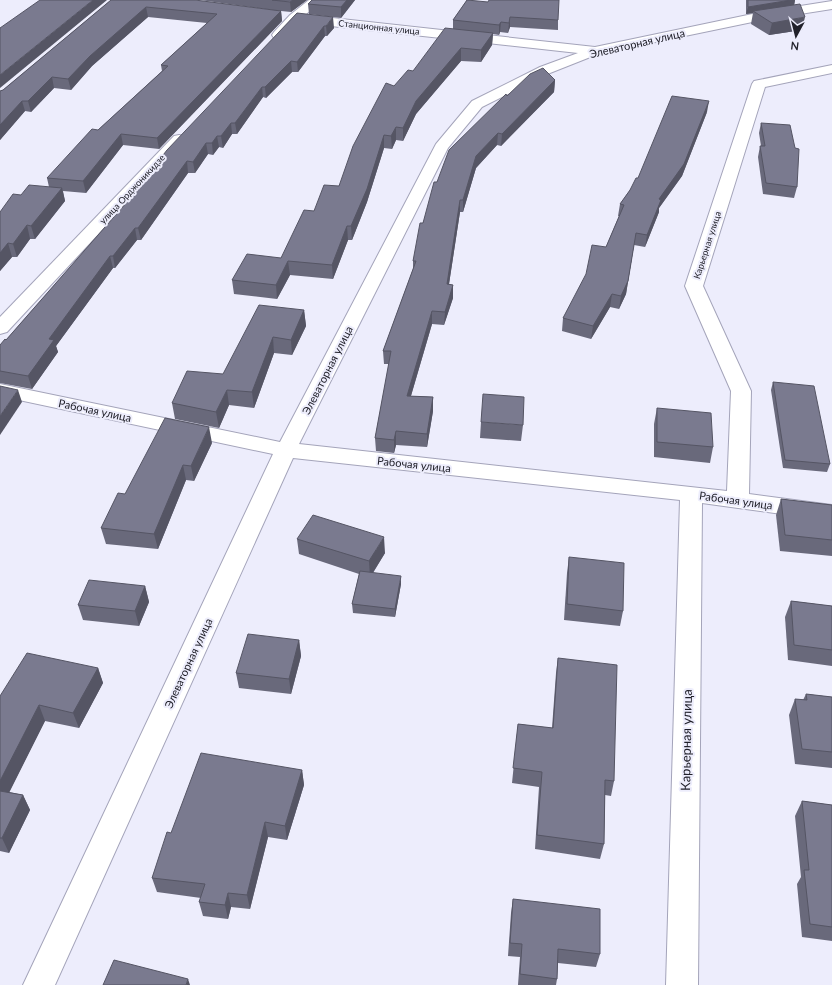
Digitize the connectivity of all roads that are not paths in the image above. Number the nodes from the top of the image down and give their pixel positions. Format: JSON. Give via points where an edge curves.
{"nodes":[{"id":1,"x":316,"y":0,"type":"edge"},
{"id":2,"x":832,"y":5,"type":"edge"},
{"id":3,"x":278,"y":16,"type":"edge"},
{"id":4,"x":294,"y":18,"type":"junction"},
{"id":5,"x":266,"y":47,"type":"edge"},
{"id":6,"x":594,"y":50,"type":"junction"},
{"id":7,"x":832,"y":70,"type":"edge"},
{"id":8,"x":190,"y":127,"type":"edge"},
{"id":9,"x":0,"y":328,"type":"edge"},
{"id":10,"x":0,"y":390,"type":"edge"},
{"id":11,"x":286,"y":450,"type":"junction"},
{"id":12,"x":691,"y":494,"type":"junction"},
{"id":13,"x":738,"y":501,"type":"junction"},
{"id":14,"x":832,"y":513,"type":"edge"},
{"id":15,"x":39,"y":985,"type":"edge"},
{"id":16,"x":682,"y":985,"type":"edge"}],
"edges":[{"from":1,"to":4,"type":"street"},
{"from":2,"to":6,"type":"street","name":"Элеваторная улица","via":[[762,16]]},
{"from":3,"to":4,"type":"street","name":"Станционная улица"},
{"from":4,"to":5,"type":"street"},
{"from":4,"to":6,"type":"street","name":"Станционная улица"},
{"from":6,"to":11,"type":"street","name":"Элеваторная улица","via":[[545,70],[477,104],[441,147]]},
{"from":7,"to":13,"type":"street","name":"Карьерная улица","via":[[759,84],[694,286],[741,391]]},
{"from":8,"to":9,"type":"street","name":"улица Орджоникидзе"},
{"from":10,"to":11,"type":"street","name":"Рабочая улица"},
{"from":11,"to":12,"type":"street","name":"Рабочая улица"},
{"from":11,"to":15,"type":"street","name":"Элеваторная улица"},
{"from":12,"to":13,"type":"street","name":"Рабочая улица"},
{"from":12,"to":16,"type":"street","name":"Карьерная улица"},
{"from":13,"to":14,"type":"street","name":"Рабочая улица"}]}
